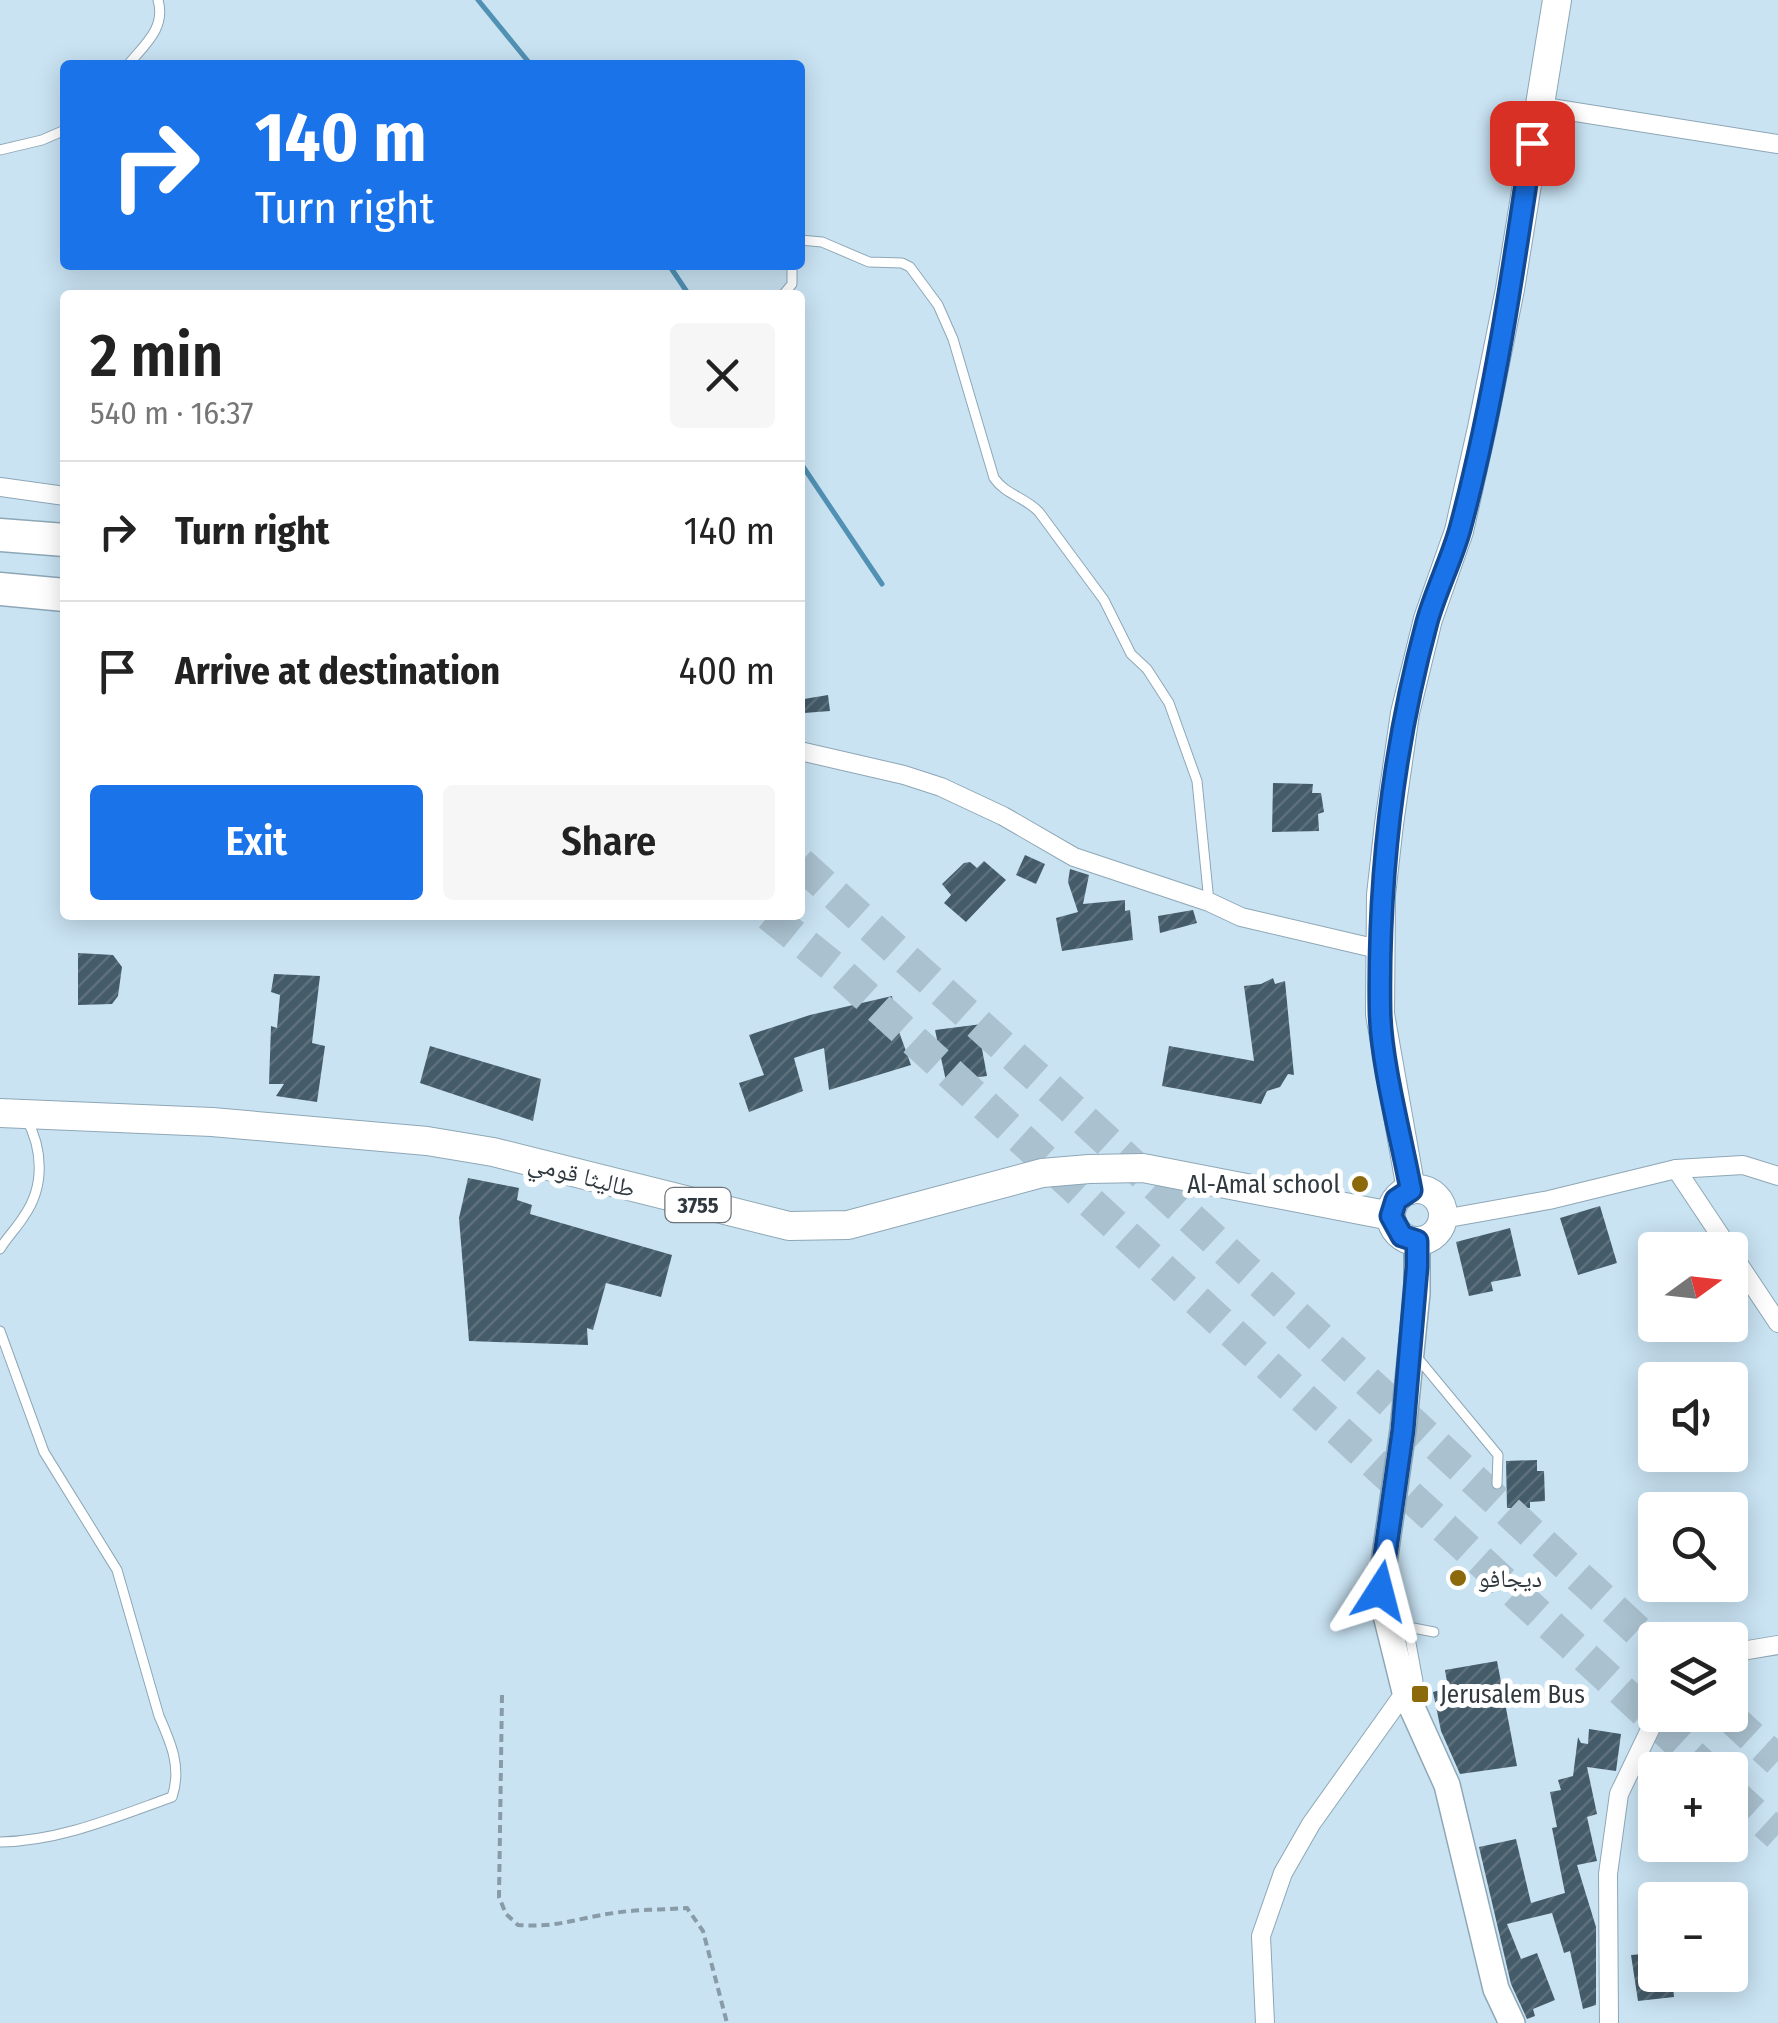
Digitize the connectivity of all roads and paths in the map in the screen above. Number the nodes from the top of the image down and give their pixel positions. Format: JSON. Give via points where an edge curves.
{"nodes":[{"id":1,"x":158,"y":0,"type":"edge"},
{"id":2,"x":1557,"y":0,"type":"edge"},
{"id":3,"x":132,"y":60,"type":"edge"},
{"id":4,"x":1538,"y":106,"type":"junction"},
{"id":5,"x":60,"y":132,"type":"edge"},
{"id":6,"x":1778,"y":144,"type":"edge"},
{"id":7,"x":0,"y":150,"type":"edge"},
{"id":8,"x":805,"y":240,"type":"edge"},
{"id":9,"x":0,"y":487,"type":"edge"},
{"id":10,"x":60,"y":495,"type":"edge"},
{"id":11,"x":0,"y":535,"type":"edge"},
{"id":12,"x":60,"y":540,"type":"edge"},
{"id":13,"x":0,"y":589,"type":"edge"},
{"id":14,"x":60,"y":595,"type":"edge"},
{"id":15,"x":805,"y":752,"type":"edge"},
{"id":16,"x":1209,"y":902,"type":"junction"},
{"id":17,"x":1382,"y":950,"type":"junction"},
{"id":18,"x":12,"y":1114,"type":"edge"},
{"id":19,"x":1676,"y":1169,"type":"junction"},
{"id":20,"x":1778,"y":1176,"type":"edge"},
{"id":21,"x":1411,"y":1190,"type":"junction"},
{"id":22,"x":1391,"y":1216,"type":"junction"},
{"id":23,"x":1443,"y":1219,"type":"junction"},
{"id":24,"x":1718,"y":1232,"type":"edge"},
{"id":25,"x":1417,"y":1241,"type":"junction"},
{"id":26,"x":0,"y":1249,"type":"edge"},
{"id":27,"x":1748,"y":1278,"type":"edge"},
{"id":28,"x":1778,"y":1324,"type":"edge"},
{"id":29,"x":0,"y":1331,"type":"edge"},
{"id":30,"x":1411,"y":1350,"type":"junction"},
{"id":31,"x":1497,"y":1484,"type":"dead end"},
{"id":32,"x":1434,"y":1632,"type":"dead end"},
{"id":33,"x":1778,"y":1645,"type":"edge"},
{"id":34,"x":1748,"y":1650,"type":"edge"},
{"id":35,"x":1405,"y":1692,"type":"junction"},
{"id":36,"x":502,"y":1695,"type":"dead end"},
{"id":37,"x":1649,"y":1732,"type":"edge"},
{"id":38,"x":0,"y":1842,"type":"edge"},
{"id":39,"x":727,"y":2023,"type":"edge"},
{"id":40,"x":1265,"y":2023,"type":"edge"},
{"id":41,"x":1512,"y":2023,"type":"edge"},
{"id":42,"x":1609,"y":2023,"type":"edge"}],
"edges":[{"from":1,"to":3,"type":"lane","via":[[159,26]]},
{"from":2,"to":4,"type":"main road"},
{"from":4,"to":6,"type":"street"},
{"from":4,"to":17,"type":"main road","via":[[1478,446],[1406,714],[1381,895]]},
{"from":5,"to":7,"type":"lane"},
{"from":8,"to":16,"type":"lane","via":[[869,262],[902,263],[938,305],[994,478],[1039,512],[1169,703],[1197,781]]},
{"from":9,"to":10,"type":"street"},
{"from":11,"to":12,"type":"highway"},
{"from":13,"to":14,"type":"highway"},
{"from":15,"to":16,"type":"street","via":[[942,787],[1074,857]]},
{"from":16,"to":17,"type":"street","via":[[1241,917]]},
{"from":17,"to":21,"type":"main road","via":[[1380,1014]]},
{"from":18,"to":22,"type":"main road","name":"طاليثا قومي","number":"3755","via":[[428,1141],[789,1226],[848,1225],[1042,1172],[1089,1168],[1143,1168]]},
{"from":18,"to":26,"type":"lane","via":[[38,1140],[38,1190]]},
{"from":19,"to":20,"type":"street","via":[[1742,1166]]},
{"from":19,"to":23,"type":"street"},
{"from":19,"to":24,"type":"street"},
{"from":21,"to":22,"type":"main road","via":[[1396,1200]]},
{"from":21,"to":23,"type":"main road","via":[[1436,1197]]},
{"from":22,"to":25,"type":"main road","via":[[1402,1236]]},
{"from":23,"to":25,"type":"main road","via":[[1437,1232]]},
{"from":25,"to":30,"type":"street"},
{"from":27,"to":28,"type":"street"},
{"from":29,"to":38,"type":"lane","via":[[44,1452],[117,1570],[177,1782],[172,1797],[106,1822],[31,1842]]},
{"from":30,"to":31,"type":"lane","via":[[1498,1455]]},
{"from":30,"to":35,"type":"street","via":[[1380,1591]]},
{"from":32,"to":35,"type":"lane","via":[[1408,1627],[1418,1681]]},
{"from":33,"to":34,"type":"street"},
{"from":35,"to":40,"type":"street","via":[[1283,1873],[1260,1936]]},
{"from":35,"to":41,"type":"street","via":[[1447,1785],[1496,1989]]},
{"from":36,"to":39,"type":"path","via":[[499,1897],[506,1914],[518,1925],[538,1926],[687,1908],[703,1931]]},
{"from":37,"to":42,"type":"street","via":[[1619,1794],[1608,1874]]}]}
